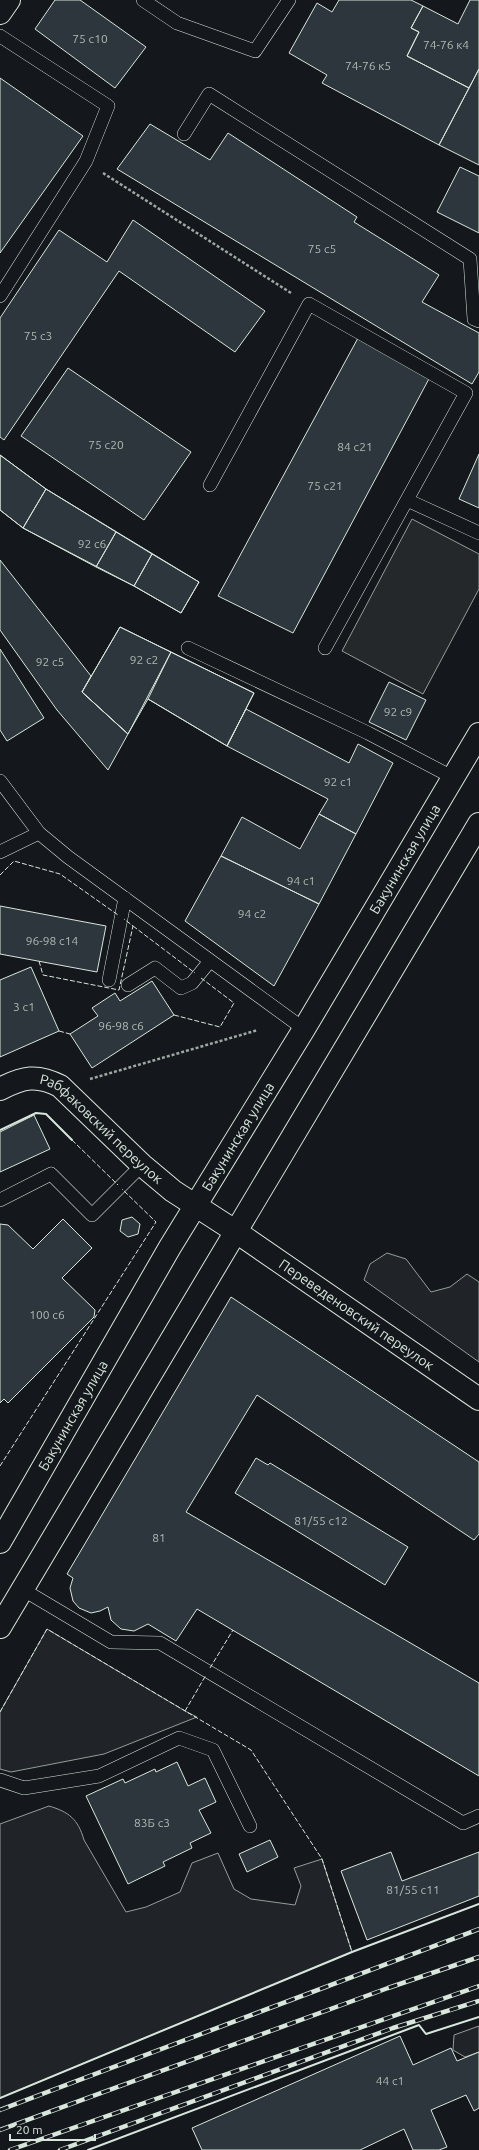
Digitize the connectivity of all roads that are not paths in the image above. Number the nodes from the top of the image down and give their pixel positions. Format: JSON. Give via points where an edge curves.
{"nodes":[{"id":1,"x":9,"y":0,"type":"edge"},
{"id":2,"x":143,"y":0,"type":"edge"},
{"id":3,"x":289,"y":0,"type":"edge"},
{"id":4,"x":0,"y":13,"type":"edge"},
{"id":5,"x":0,"y":36,"type":"edge"},
{"id":6,"x":184,"y":134,"type":"dead end"},
{"id":7,"x":0,"y":296,"type":"edge"},
{"id":8,"x":479,"y":321,"type":"edge"},
{"id":9,"x":210,"y":485,"type":"dead end"},
{"id":10,"x":407,"y":500,"type":"junction"},
{"id":11,"x":479,"y":533,"type":"edge"},
{"id":12,"x":188,"y":648,"type":"dead end"},
{"id":13,"x":325,"y":648,"type":"dead end"},
{"id":14,"x":479,"y":734,"type":"edge"},
{"id":15,"x":454,"y":778,"type":"junction"},
{"id":16,"x":0,"y":781,"type":"edge"},
{"id":17,"x":479,"y":824,"type":"edge"},
{"id":18,"x":39,"y":833,"type":"junction"},
{"id":19,"x":0,"y":852,"type":"edge"},
{"id":20,"x":125,"y":898,"type":"junction"},
{"id":21,"x":210,"y":961,"type":"junction"},
{"id":22,"x":109,"y":980,"type":"dead end"},
{"id":23,"x":128,"y":986,"type":"dead end"},
{"id":24,"x":304,"y":1029,"type":"junction"},
{"id":25,"x":0,"y":1088,"type":"edge"},
{"id":26,"x":142,"y":1165,"type":"junction"},
{"id":27,"x":0,"y":1200,"type":"edge"},
{"id":28,"x":195,"y":1207,"type":"junction"},
{"id":29,"x":235,"y":1231,"type":"junction"},
{"id":30,"x":479,"y":1399,"type":"edge"},
{"id":31,"x":1,"y":1537,"type":"edge"},
{"id":32,"x":22,"y":1589,"type":"junction"},
{"id":33,"x":0,"y":1627,"type":"edge"},
{"id":34,"x":0,"y":1780,"type":"edge"},
{"id":35,"x":479,"y":1816,"type":"edge"},
{"id":36,"x":250,"y":1826,"type":"dead end"}],
"edges":[{"from":1,"to":4,"type":"main road"},
{"from":2,"to":3,"type":"lane","via":[[177,23],[255,51]]},
{"from":5,"to":7,"type":"lane","via":[[108,106],[86,161]]},
{"from":6,"to":8,"type":"lane","via":[[208,94],[470,259],[474,319]]},
{"from":9,"to":10,"type":"lane","via":[[309,304],[466,393]]},
{"from":10,"to":11,"type":"lane"},
{"from":10,"to":13,"type":"lane"},
{"from":12,"to":15,"type":"lane","via":[[368,733]]},
{"from":14,"to":15,"type":"main road","name":"Бакунинская улица"},
{"from":15,"to":24,"type":"main road","name":"Бакунинская улица"},
{"from":16,"to":18,"type":"lane"},
{"from":17,"to":29,"type":"main road"},
{"from":18,"to":19,"type":"lane"},
{"from":18,"to":20,"type":"lane"},
{"from":20,"to":21,"type":"lane"},
{"from":20,"to":22,"type":"lane"},
{"from":21,"to":23,"type":"lane","via":[[192,983],[181,988],[154,968]]},
{"from":21,"to":24,"type":"lane"},
{"from":24,"to":28,"type":"main road","name":"Бакунинская улица"},
{"from":25,"to":26,"type":"main road","name":"Рабфаковский переулок","via":[[32,1077],[46,1079],[60,1086]]},
{"from":26,"to":27,"type":"lane","via":[[92,1215],[51,1174]]},
{"from":26,"to":28,"type":"main road","name":"Рабфаковский переулок"},
{"from":28,"to":29,"type":"main road","name":"Рабфаковский переулок"},
{"from":28,"to":31,"type":"main road","name":"Бакунинская улица"},
{"from":29,"to":30,"type":"main road","name":"Переведеновский переулок"},
{"from":29,"to":32,"type":"main road"},
{"from":32,"to":33,"type":"main road"},
{"from":32,"to":35,"type":"lane","via":[[111,1642],[160,1643],[463,1822]]},
{"from":34,"to":36,"type":"lane","via":[[24,1788],[99,1776],[179,1738],[213,1750]]}]}
